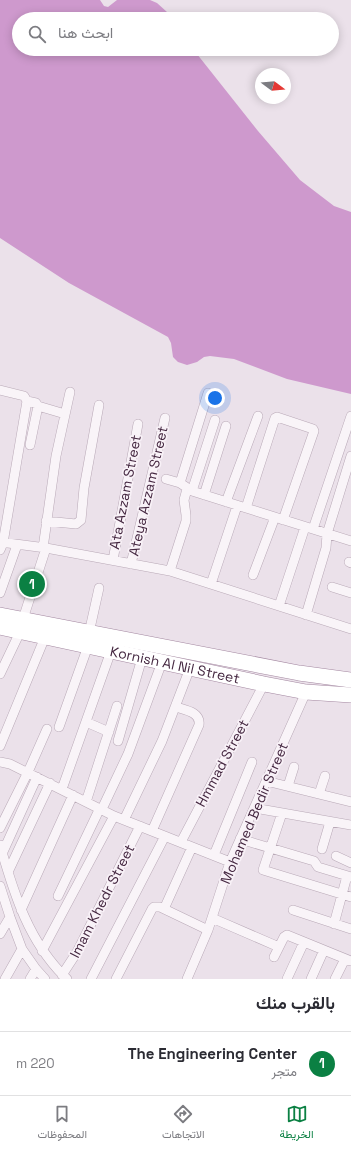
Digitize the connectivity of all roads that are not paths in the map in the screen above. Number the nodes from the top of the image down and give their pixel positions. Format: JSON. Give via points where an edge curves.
{"nodes":[{"id":1,"x":0,"y":390,"type":"edge"},
{"id":2,"x":70,"y":392,"type":"dead end"},
{"id":3,"x":208,"y":393,"type":"dead end"},
{"id":4,"x":28,"y":401,"type":"junction"},
{"id":5,"x":99,"y":405,"type":"dead end"},
{"id":6,"x":38,"y":406,"type":"junction"},
{"id":7,"x":66,"y":414,"type":"junction"},
{"id":8,"x":258,"y":416,"type":"dead end"},
{"id":9,"x":351,"y":416,"type":"edge"},
{"id":10,"x":165,"y":418,"type":"dead end"},
{"id":11,"x":215,"y":420,"type":"dead end"},
{"id":12,"x":138,"y":424,"type":"dead end"},
{"id":13,"x":226,"y":426,"type":"dead end"},
{"id":14,"x":30,"y":445,"type":"dead end"},
{"id":15,"x":351,"y":456,"type":"edge"},
{"id":16,"x":166,"y":479,"type":"dead end"},
{"id":17,"x":180,"y":483,"type":"junction"},
{"id":18,"x":190,"y":490,"type":"junction"},
{"id":19,"x":204,"y":495,"type":"junction"},
{"id":20,"x":226,"y":502,"type":"junction"},
{"id":21,"x":242,"y":507,"type":"junction"},
{"id":22,"x":279,"y":519,"type":"junction"},
{"id":23,"x":46,"y":521,"type":"junction"},
{"id":24,"x":309,"y":528,"type":"junction"},
{"id":25,"x":327,"y":534,"type":"junction"},
{"id":26,"x":351,"y":541,"type":"edge"},
{"id":27,"x":1,"y":545,"type":"edge"},
{"id":28,"x":17,"y":545,"type":"junction"},
{"id":29,"x":44,"y":548,"type":"junction"},
{"id":30,"x":113,"y":560,"type":"junction"},
{"id":31,"x":131,"y":564,"type":"junction"},
{"id":32,"x":170,"y":571,"type":"junction"},
{"id":33,"x":253,"y":575,"type":"dead end"},
{"id":34,"x":211,"y":584,"type":"junction"},
{"id":35,"x":99,"y":588,"type":"dead end"},
{"id":36,"x":332,"y":588,"type":"dead end"},
{"id":37,"x":0,"y":593,"type":"edge"},
{"id":38,"x":351,"y":593,"type":"edge"},
{"id":39,"x":279,"y":606,"type":"junction"},
{"id":40,"x":0,"y":614,"type":"edge"},
{"id":41,"x":306,"y":615,"type":"junction"},
{"id":42,"x":21,"y":625,"type":"junction"},
{"id":43,"x":0,"y":627,"type":"edge"},
{"id":44,"x":351,"y":629,"type":"edge"},
{"id":45,"x":45,"y":637,"type":"junction"},
{"id":46,"x":83,"y":638,"type":"junction"},
{"id":47,"x":111,"y":651,"type":"junction"},
{"id":48,"x":142,"y":658,"type":"junction"},
{"id":49,"x":162,"y":662,"type":"junction"},
{"id":50,"x":190,"y":668,"type":"junction"},
{"id":51,"x":0,"y":674,"type":"edge"},
{"id":52,"x":351,"y":680,"type":"edge"},
{"id":53,"x":264,"y":684,"type":"junction"},
{"id":54,"x":306,"y":692,"type":"junction"},
{"id":55,"x":351,"y":695,"type":"edge"},
{"id":56,"x":117,"y":706,"type":"dead end"},
{"id":57,"x":176,"y":707,"type":"junction"},
{"id":58,"x":86,"y":722,"type":"junction"},
{"id":59,"x":59,"y":727,"type":"dead end"},
{"id":60,"x":48,"y":729,"type":"dead end"},
{"id":61,"x":109,"y":732,"type":"junction"},
{"id":62,"x":118,"y":741,"type":"dead end"},
{"id":63,"x":0,"y":746,"type":"edge"},
{"id":64,"x":0,"y":762,"type":"edge"},
{"id":65,"x":252,"y":762,"type":"dead end"},
{"id":66,"x":294,"y":767,"type":"dead end"},
{"id":67,"x":32,"y":775,"type":"junction"},
{"id":68,"x":325,"y":776,"type":"dead end"},
{"id":69,"x":266,"y":781,"type":"junction"},
{"id":70,"x":50,"y":783,"type":"junction"},
{"id":71,"x":288,"y":786,"type":"junction"},
{"id":72,"x":62,"y":789,"type":"junction"},
{"id":73,"x":319,"y":794,"type":"junction"},
{"id":74,"x":73,"y":795,"type":"junction"},
{"id":75,"x":86,"y":802,"type":"junction"},
{"id":76,"x":351,"y":802,"type":"edge"},
{"id":77,"x":254,"y":808,"type":"junction"},
{"id":78,"x":101,"y":809,"type":"junction"},
{"id":79,"x":282,"y":813,"type":"junction"},
{"id":80,"x":114,"y":816,"type":"junction"},
{"id":81,"x":124,"y":820,"type":"junction"},
{"id":82,"x":330,"y":822,"type":"junction"},
{"id":83,"x":351,"y":825,"type":"edge"},
{"id":84,"x":140,"y":826,"type":"junction"},
{"id":85,"x":0,"y":828,"type":"edge"},
{"id":86,"x":152,"y":831,"type":"junction"},
{"id":87,"x":164,"y":836,"type":"junction"},
{"id":88,"x":240,"y":839,"type":"junction"},
{"id":89,"x":181,"y":842,"type":"junction"},
{"id":90,"x":192,"y":847,"type":"junction"},
{"id":91,"x":270,"y":848,"type":"junction"},
{"id":92,"x":322,"y":849,"type":"dead end"},
{"id":93,"x":2,"y":856,"type":"edge"},
{"id":94,"x":214,"y":856,"type":"junction"},
{"id":95,"x":336,"y":856,"type":"dead end"},
{"id":96,"x":230,"y":862,"type":"junction"},
{"id":97,"x":351,"y":863,"type":"edge"},
{"id":98,"x":8,"y":872,"type":"junction"},
{"id":99,"x":349,"y":877,"type":"edge"},
{"id":100,"x":0,"y":886,"type":"edge"},
{"id":101,"x":342,"y":894,"type":"junction"},
{"id":102,"x":58,"y":896,"type":"dead end"},
{"id":103,"x":351,"y":897,"type":"edge"},
{"id":104,"x":17,"y":898,"type":"junction"},
{"id":105,"x":5,"y":902,"type":"junction"},
{"id":106,"x":164,"y":909,"type":"junction"},
{"id":107,"x":21,"y":910,"type":"junction"},
{"id":108,"x":293,"y":910,"type":"dead end"},
{"id":109,"x":10,"y":917,"type":"junction"},
{"id":110,"x":212,"y":918,"type":"junction"},
{"id":111,"x":334,"y":924,"type":"junction"},
{"id":112,"x":351,"y":929,"type":"edge"},
{"id":113,"x":208,"y":930,"type":"junction"},
{"id":114,"x":0,"y":934,"type":"edge"},
{"id":115,"x":304,"y":942,"type":"junction"},
{"id":116,"x":279,"y":947,"type":"junction"},
{"id":117,"x":22,"y":949,"type":"junction"},
{"id":118,"x":324,"y":950,"type":"junction"},
{"id":119,"x":42,"y":951,"type":"junction"},
{"id":120,"x":274,"y":957,"type":"dead end"},
{"id":121,"x":348,"y":960,"type":"edge"},
{"id":122,"x":36,"y":969,"type":"junction"},
{"id":123,"x":64,"y":977,"type":"edge"},
{"id":124,"x":5,"y":979,"type":"edge"},
{"id":125,"x":30,"y":979,"type":"edge"},
{"id":126,"x":45,"y":979,"type":"edge"},
{"id":127,"x":91,"y":979,"type":"edge"},
{"id":128,"x":116,"y":979,"type":"edge"},
{"id":129,"x":187,"y":979,"type":"edge"},
{"id":130,"x":287,"y":979,"type":"edge"},
{"id":131,"x":311,"y":979,"type":"edge"},
{"id":132,"x":335,"y":979,"type":"edge"}],
"edges":[{"from":1,"to":4,"type":"street","via":[[24,396]]},
{"from":2,"to":7,"type":"street"},
{"from":3,"to":17,"type":"street"},
{"from":4,"to":6,"type":"street"},
{"from":4,"to":27,"type":"street"},
{"from":5,"to":23,"type":"street","via":[[81,520],[76,524]]},
{"from":6,"to":7,"type":"street"},
{"from":6,"to":14,"type":"street"},
{"from":7,"to":23,"type":"street","via":[[56,456]]},
{"from":8,"to":20,"type":"street"},
{"from":9,"to":24,"type":"street"},
{"from":10,"to":31,"type":"street","name":"Ateya Azzam Street"},
{"from":11,"to":18,"type":"street"},
{"from":12,"to":30,"type":"street","name":"Ata Azzam Street"},
{"from":13,"to":19,"type":"street"},
{"from":15,"to":25,"type":"street"},
{"from":16,"to":17,"type":"street"},
{"from":17,"to":18,"type":"street"},
{"from":18,"to":19,"type":"street"},
{"from":18,"to":32,"type":"street","via":[[184,500],[186,521]]},
{"from":19,"to":20,"type":"street"},
{"from":20,"to":21,"type":"street"},
{"from":21,"to":22,"type":"street"},
{"from":21,"to":22,"type":"street","via":[[277,417],[314,431]]},
{"from":21,"to":34,"type":"street"},
{"from":22,"to":24,"type":"street"},
{"from":22,"to":33,"type":"street"},
{"from":23,"to":29,"type":"street"},
{"from":24,"to":25,"type":"street"},
{"from":24,"to":39,"type":"street"},
{"from":25,"to":26,"type":"street"},
{"from":25,"to":41,"type":"street","via":[[326,548]]},
{"from":27,"to":28,"type":"street"},
{"from":28,"to":29,"type":"street"},
{"from":28,"to":37,"type":"street"},
{"from":29,"to":30,"type":"street"},
{"from":29,"to":42,"type":"street"},
{"from":30,"to":31,"type":"street"},
{"from":31,"to":32,"type":"street"},
{"from":32,"to":34,"type":"street"},
{"from":34,"to":39,"type":"street"},
{"from":35,"to":46,"type":"street"},
{"from":36,"to":38,"type":"street"},
{"from":39,"to":41,"type":"street"},
{"from":40,"to":42,"type":"highway","name":"Kornish Al Nil Street"},
{"from":41,"to":44,"type":"street"},
{"from":42,"to":43,"type":"highway","name":"Kornish Al Nil Street"},
{"from":42,"to":45,"type":"highway","name":"Kornish Al Nil Street"},
{"from":42,"to":46,"type":"highway","name":"Kornish Al Nil Street"},
{"from":42,"to":51,"type":"street"},
{"from":45,"to":46,"type":"highway","name":"Kornish Al Nil Street"},
{"from":45,"to":63,"type":"street"},
{"from":46,"to":47,"type":"highway","name":"Kornish Al Nil Street"},
{"from":46,"to":52,"type":"highway","name":"Kornish Al Nil Street"},
{"from":46,"to":59,"type":"street"},
{"from":47,"to":48,"type":"highway","name":"Kornish Al Nil Street"},
{"from":47,"to":58,"type":"street"},
{"from":48,"to":49,"type":"highway","name":"Kornish Al Nil Street"},
{"from":48,"to":62,"type":"street"},
{"from":49,"to":50,"type":"highway","name":"Kornish Al Nil Street"},
{"from":49,"to":78,"type":"street","via":[[128,754]]},
{"from":50,"to":53,"type":"highway","name":"Kornish Al Nil Street"},
{"from":50,"to":57,"type":"street"},
{"from":53,"to":54,"type":"highway","name":"Kornish Al Nil Street"},
{"from":53,"to":89,"type":"street","name":"Hmmad Street"},
{"from":54,"to":55,"type":"highway","name":"Kornish Al Nil Street"},
{"from":54,"to":69,"type":"street","name":"Mohamed Bedir Street"},
{"from":56,"to":61,"type":"street"},
{"from":57,"to":81,"type":"street"},
{"from":57,"to":86,"type":"street","via":[[197,715],[200,720]]},
{"from":58,"to":61,"type":"street"},
{"from":58,"to":72,"type":"street"},
{"from":60,"to":67,"type":"street"},
{"from":61,"to":75,"type":"street"},
{"from":64,"to":67,"type":"street"},
{"from":65,"to":94,"type":"street"},
{"from":66,"to":71,"type":"street"},
{"from":67,"to":70,"type":"street"},
{"from":67,"to":85,"type":"street"},
{"from":67,"to":93,"type":"street"},
{"from":68,"to":73,"type":"street"},
{"from":69,"to":71,"type":"street"},
{"from":69,"to":77,"type":"street","name":"Mohamed Bedir Street"},
{"from":70,"to":72,"type":"street"},
{"from":70,"to":98,"type":"street"},
{"from":71,"to":73,"type":"street"},
{"from":72,"to":74,"type":"street"},
{"from":73,"to":76,"type":"street"},
{"from":74,"to":75,"type":"street"},
{"from":74,"to":107,"type":"street"},
{"from":75,"to":78,"type":"street"},
{"from":77,"to":79,"type":"street"},
{"from":77,"to":88,"type":"street","name":"Mohamed Bedir Street"},
{"from":78,"to":80,"type":"street"},
{"from":78,"to":102,"type":"street"},
{"from":79,"to":82,"type":"street"},
{"from":79,"to":91,"type":"street"},
{"from":80,"to":81,"type":"street"},
{"from":80,"to":119,"type":"street"},
{"from":81,"to":84,"type":"street"},
{"from":82,"to":83,"type":"street"},
{"from":82,"to":92,"type":"street"},
{"from":84,"to":86,"type":"street"},
{"from":84,"to":123,"type":"street","name":"Imam Khedr Street"},
{"from":86,"to":87,"type":"street"},
{"from":87,"to":89,"type":"street"},
{"from":87,"to":127,"type":"street"},
{"from":88,"to":91,"type":"street"},
{"from":88,"to":96,"type":"street","name":"Mohamed Bedir Street"},
{"from":89,"to":90,"type":"street"},
{"from":90,"to":94,"type":"street"},
{"from":90,"to":106,"type":"street"},
{"from":91,"to":99,"type":"street","via":[[314,861],[318,867]]},
{"from":91,"to":101,"type":"street","via":[[264,871]]},
{"from":93,"to":98,"type":"street"},
{"from":94,"to":96,"type":"street"},
{"from":95,"to":97,"type":"street"},
{"from":96,"to":110,"type":"street","name":"Mohamed Bedir Street"},
{"from":98,"to":104,"type":"street"},
{"from":99,"to":101,"type":"street"},
{"from":100,"to":105,"type":"street"},
{"from":101,"to":103,"type":"street"},
{"from":101,"to":111,"type":"street"},
{"from":104,"to":105,"type":"street"},
{"from":104,"to":107,"type":"street"},
{"from":105,"to":109,"type":"street"},
{"from":106,"to":113,"type":"street"},
{"from":106,"to":128,"type":"street","via":[[156,906],[152,909]]},
{"from":107,"to":119,"type":"street"},
{"from":108,"to":111,"type":"street"},
{"from":109,"to":114,"type":"street"},
{"from":109,"to":117,"type":"street"},
{"from":110,"to":113,"type":"street","name":"Mohamed Bedir Street"},
{"from":110,"to":116,"type":"street"},
{"from":111,"to":112,"type":"street"},
{"from":113,"to":129,"type":"street","name":"Mohamed Bedir Street"},
{"from":115,"to":116,"type":"street","via":[[286,935]]},
{"from":115,"to":118,"type":"street"},
{"from":115,"to":130,"type":"street"},
{"from":116,"to":120,"type":"street"},
{"from":117,"to":122,"type":"street"},
{"from":117,"to":124,"type":"street"},
{"from":118,"to":121,"type":"street"},
{"from":118,"to":131,"type":"street"},
{"from":119,"to":123,"type":"street"},
{"from":121,"to":132,"type":"street"},
{"from":122,"to":125,"type":"street"},
{"from":122,"to":126,"type":"street"}]}
